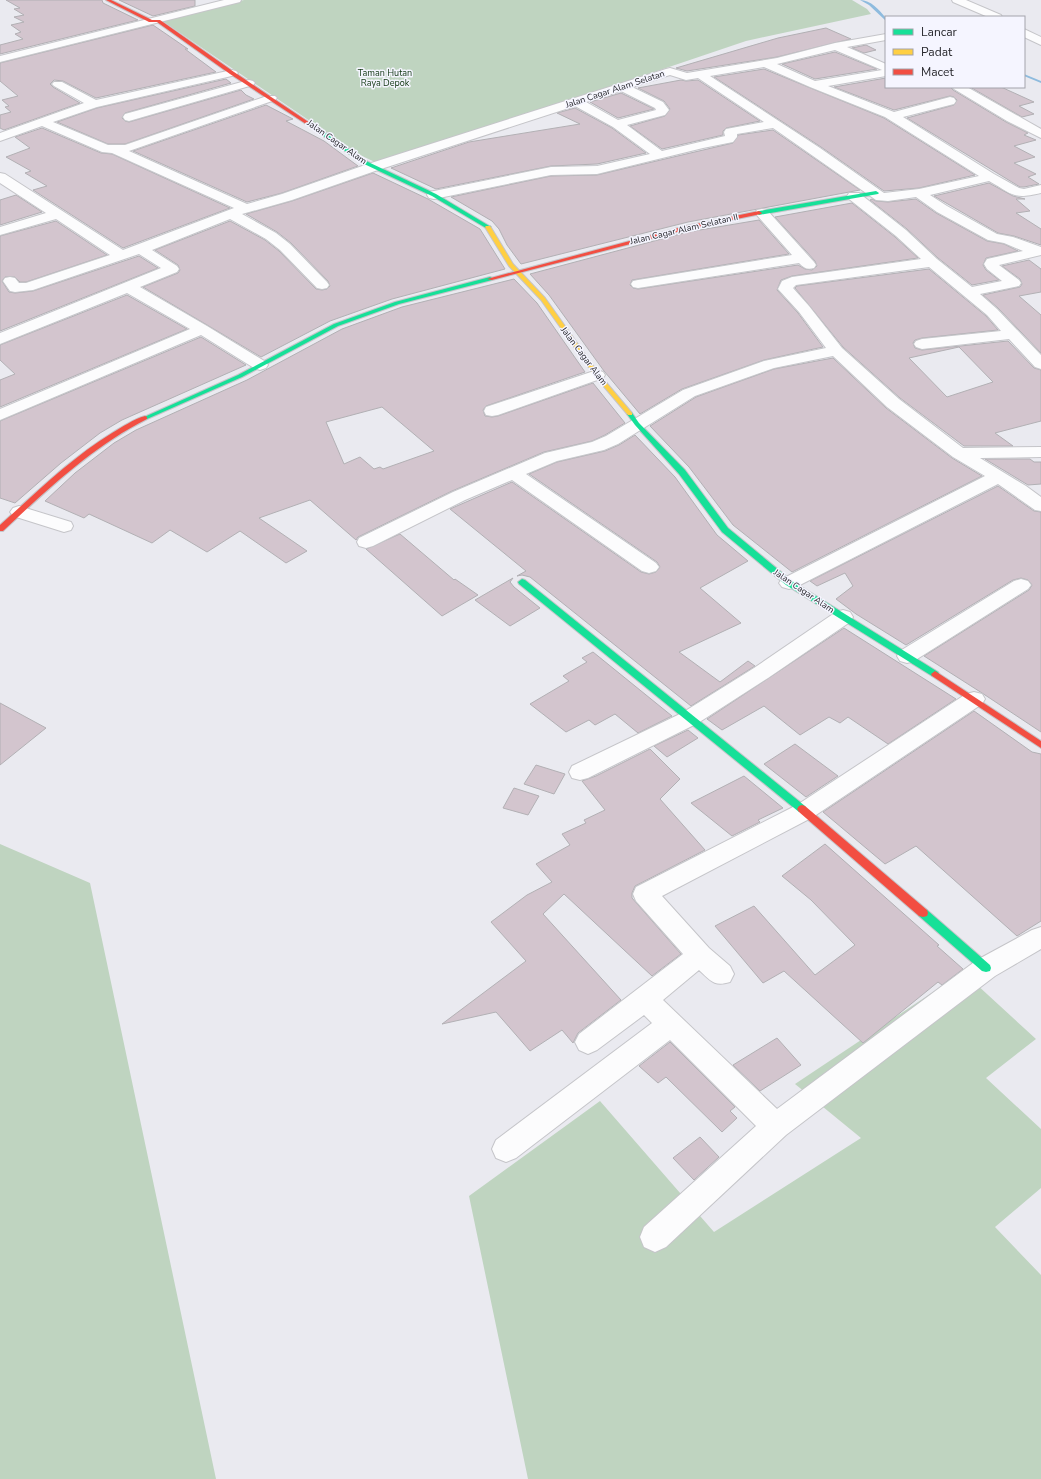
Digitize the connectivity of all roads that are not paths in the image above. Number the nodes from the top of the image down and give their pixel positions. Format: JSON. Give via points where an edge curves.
{"nodes":[{"id":1,"x":108,"y":0,"type":"edge"},
{"id":2,"x":236,"y":0,"type":"edge"},
{"id":3,"x":957,"y":0,"type":"edge"},
{"id":4,"x":995,"y":16,"type":"edge"},
{"id":5,"x":151,"y":21,"type":"junction"},
{"id":6,"x":1025,"y":33,"type":"edge"},
{"id":7,"x":885,"y":37,"type":"edge"},
{"id":8,"x":1041,"y":42,"type":"edge"},
{"id":9,"x":835,"y":46,"type":"junction"},
{"id":10,"x":5,"y":58,"type":"edge"},
{"id":11,"x":766,"y":63,"type":"junction"},
{"id":12,"x":24,"y":65,"type":"dead end"},
{"id":13,"x":885,"y":68,"type":"edge"},
{"id":14,"x":232,"y":73,"type":"junction"},
{"id":15,"x":885,"y":73,"type":"edge"},
{"id":16,"x":699,"y":74,"type":"junction"},
{"id":17,"x":249,"y":83,"type":"junction"},
{"id":18,"x":58,"y":84,"type":"dead end"},
{"id":19,"x":814,"y":85,"type":"junction"},
{"id":20,"x":622,"y":87,"type":"junction"},
{"id":21,"x":960,"y":88,"type":"edge"},
{"id":22,"x":271,"y":98,"type":"junction"},
{"id":23,"x":950,"y":101,"type":"dead end"},
{"id":24,"x":576,"y":102,"type":"junction"},
{"id":25,"x":94,"y":104,"type":"junction"},
{"id":26,"x":894,"y":116,"type":"junction"},
{"id":27,"x":129,"y":117,"type":"dead end"},
{"id":28,"x":42,"y":122,"type":"junction"},
{"id":29,"x":617,"y":124,"type":"junction"},
{"id":30,"x":775,"y":124,"type":"junction"},
{"id":31,"x":1041,"y":134,"type":"edge"},
{"id":32,"x":0,"y":137,"type":"edge"},
{"id":33,"x":115,"y":150,"type":"junction"},
{"id":34,"x":660,"y":155,"type":"junction"},
{"id":35,"x":373,"y":167,"type":"junction"},
{"id":36,"x":0,"y":177,"type":"edge"},
{"id":37,"x":989,"y":177,"type":"junction"},
{"id":38,"x":1041,"y":189,"type":"edge"},
{"id":39,"x":916,"y":192,"type":"junction"},
{"id":40,"x":876,"y":193,"type":"junction"},
{"id":41,"x":434,"y":195,"type":"junction"},
{"id":42,"x":854,"y":196,"type":"junction"},
{"id":43,"x":246,"y":208,"type":"junction"},
{"id":44,"x":762,"y":213,"type":"junction"},
{"id":45,"x":58,"y":214,"type":"junction"},
{"id":46,"x":231,"y":214,"type":"junction"},
{"id":47,"x":0,"y":230,"type":"edge"},
{"id":48,"x":140,"y":249,"type":"junction"},
{"id":49,"x":1039,"y":251,"type":"edge"},
{"id":50,"x":122,"y":256,"type":"junction"},
{"id":51,"x":802,"y":258,"type":"junction"},
{"id":52,"x":932,"y":262,"type":"junction"},
{"id":53,"x":517,"y":272,"type":"junction"},
{"id":54,"x":818,"y":277,"type":"junction"},
{"id":55,"x":10,"y":281,"type":"dead end"},
{"id":56,"x":638,"y":284,"type":"dead end"},
{"id":57,"x":322,"y":285,"type":"dead end"},
{"id":58,"x":128,"y":287,"type":"junction"},
{"id":59,"x":969,"y":292,"type":"junction"},
{"id":60,"x":202,"y":329,"type":"junction"},
{"id":61,"x":1012,"y":334,"type":"junction"},
{"id":62,"x":0,"y":339,"type":"edge"},
{"id":63,"x":922,"y":344,"type":"dead end"},
{"id":64,"x":836,"y":351,"type":"junction"},
{"id":65,"x":1041,"y":364,"type":"edge"},
{"id":66,"x":260,"y":365,"type":"junction"},
{"id":67,"x":597,"y":375,"type":"junction"},
{"id":68,"x":492,"y":411,"type":"dead end"},
{"id":69,"x":0,"y":415,"type":"edge"},
{"id":70,"x":637,"y":424,"type":"junction"},
{"id":71,"x":1041,"y":452,"type":"edge"},
{"id":72,"x":959,"y":453,"type":"junction"},
{"id":73,"x":513,"y":473,"type":"junction"},
{"id":74,"x":998,"y":477,"type":"junction"},
{"id":75,"x":1041,"y":506,"type":"edge"},
{"id":76,"x":19,"y":512,"type":"junction"},
{"id":77,"x":64,"y":526,"type":"dead end"},
{"id":78,"x":0,"y":529,"type":"edge"},
{"id":79,"x":366,"y":542,"type":"dead end"},
{"id":80,"x":649,"y":567,"type":"dead end"},
{"id":81,"x":522,"y":582,"type":"dead end"},
{"id":82,"x":789,"y":583,"type":"junction"},
{"id":83,"x":1021,"y":585,"type":"dead end"},
{"id":84,"x":843,"y":617,"type":"junction"},
{"id":85,"x":907,"y":656,"type":"junction"},
{"id":86,"x":974,"y":699,"type":"junction"},
{"id":87,"x":690,"y":718,"type":"junction"},
{"id":88,"x":1041,"y":745,"type":"edge"},
{"id":89,"x":580,"y":772,"type":"dead end"},
{"id":90,"x":805,"y":811,"type":"junction"},
{"id":91,"x":1041,"y":937,"type":"edge"},
{"id":92,"x":700,"y":955,"type":"junction"},
{"id":93,"x":986,"y":968,"type":"junction"},
{"id":94,"x":721,"y":974,"type":"dead end"},
{"id":95,"x":645,"y":999,"type":"junction"},
{"id":96,"x":671,"y":1024,"type":"junction"},
{"id":97,"x":588,"y":1042,"type":"dead end"},
{"id":98,"x":776,"y":1126,"type":"junction"},
{"id":99,"x":506,"y":1149,"type":"dead end"},
{"id":100,"x":655,"y":1237,"type":"dead end"}],
"edges":[{"from":1,"to":5,"type":"street","name":"Jalan Cagar Alam"},
{"from":2,"to":5,"type":"street"},
{"from":3,"to":4,"type":"street"},
{"from":5,"to":10,"type":"street"},
{"from":5,"to":14,"type":"street","name":"Jalan Cagar Alam","via":[[158,21]]},
{"from":6,"to":8,"type":"street"},
{"from":7,"to":9,"type":"street","name":"Jalan Cagar Alam Selatan"},
{"from":9,"to":11,"type":"street","name":"Jalan Cagar Alam Selatan"},
{"from":9,"to":13,"type":"street"},
{"from":10,"to":12,"type":"street"},
{"from":11,"to":16,"type":"street","name":"Jalan Cagar Alam Selatan"},
{"from":11,"to":19,"type":"street"},
{"from":14,"to":17,"type":"street","name":"Jalan Cagar Alam"},
{"from":14,"to":25,"type":"street"},
{"from":15,"to":19,"type":"street"},
{"from":16,"to":20,"type":"street","name":"Jalan Cagar Alam Selatan","via":[[682,76],[670,71]]},
{"from":16,"to":30,"type":"street"},
{"from":17,"to":22,"type":"street","name":"Jalan Cagar Alam"},
{"from":17,"to":27,"type":"street"},
{"from":18,"to":25,"type":"street"},
{"from":19,"to":26,"type":"street"},
{"from":20,"to":24,"type":"street","name":"Jalan Cagar Alam Selatan"},
{"from":20,"to":29,"type":"street","via":[[663,110]]},
{"from":21,"to":31,"type":"street"},
{"from":22,"to":33,"type":"street"},
{"from":22,"to":35,"type":"street","name":"Jalan Cagar Alam"},
{"from":23,"to":26,"type":"street"},
{"from":24,"to":29,"type":"street"},
{"from":24,"to":35,"type":"street","name":"Jalan Cagar Alam Selatan"},
{"from":25,"to":28,"type":"street"},
{"from":26,"to":37,"type":"street"},
{"from":28,"to":32,"type":"street"},
{"from":28,"to":33,"type":"street","via":[[106,149]]},
{"from":29,"to":34,"type":"street"},
{"from":30,"to":34,"type":"street","via":[[730,132],[729,139]]},
{"from":30,"to":40,"type":"street"},
{"from":33,"to":43,"type":"street"},
{"from":34,"to":41,"type":"street","via":[[597,170],[551,171]]},
{"from":35,"to":41,"type":"street","name":"Jalan Cagar Alam"},
{"from":35,"to":43,"type":"street","name":"Jalan Cagar Alam Selatan","via":[[287,197]]},
{"from":36,"to":45,"type":"street"},
{"from":37,"to":38,"type":"street","via":[[1020,193]]},
{"from":37,"to":39,"type":"street"},
{"from":39,"to":40,"type":"street","via":[[887,198]]},
{"from":39,"to":49,"type":"street","via":[[994,237]]},
{"from":40,"to":42,"type":"street","name":"Jalan Cagar Alam Selatan II"},
{"from":41,"to":53,"type":"street","name":"Jalan Cagar Alam","via":[[486,225],[504,256]]},
{"from":42,"to":44,"type":"street","name":"Jalan Cagar Alam Selatan II"},
{"from":42,"to":52,"type":"street","via":[[901,233]]},
{"from":43,"to":46,"type":"street","name":"Jalan Cagar Alam Selatan"},
{"from":44,"to":51,"type":"street"},
{"from":44,"to":53,"type":"street","name":"Jalan Cagar Alam Selatan II","via":[[688,227]]},
{"from":45,"to":47,"type":"street"},
{"from":45,"to":50,"type":"street"},
{"from":46,"to":48,"type":"street","name":"Jalan Cagar Alam Selatan"},
{"from":46,"to":57,"type":"street","via":[[271,236]]},
{"from":48,"to":50,"type":"street","name":"Jalan Cagar Alam Selatan"},
{"from":48,"to":58,"type":"street","via":[[172,269]]},
{"from":49,"to":59,"type":"street","via":[[990,264],[1014,283]]},
{"from":50,"to":55,"type":"street","name":"Jalan Cagar Alam Selatan","via":[[28,287],[16,288]]},
{"from":51,"to":54,"type":"street"},
{"from":51,"to":56,"type":"street"},
{"from":52,"to":54,"type":"street"},
{"from":52,"to":59,"type":"street"},
{"from":53,"to":66,"type":"street","name":"Jalan Cagar Alam Selatan II","via":[[363,314],[336,325]]},
{"from":53,"to":67,"type":"street","name":"Jalan Cagar Alam","via":[[543,299]]},
{"from":54,"to":64,"type":"street","via":[[792,281],[787,284],[786,289]]},
{"from":58,"to":60,"type":"street"},
{"from":58,"to":62,"type":"street"},
{"from":59,"to":61,"type":"street"},
{"from":60,"to":66,"type":"street"},
{"from":60,"to":69,"type":"street"},
{"from":61,"to":63,"type":"street"},
{"from":61,"to":65,"type":"street"},
{"from":64,"to":70,"type":"street","via":[[770,364],[722,380],[689,393]]},
{"from":64,"to":72,"type":"street","via":[[892,403]]},
{"from":66,"to":76,"type":"street","name":"Jalan Cagar Alam Selatan II","via":[[206,392],[129,425],[107,438],[68,468]]},
{"from":67,"to":68,"type":"street"},
{"from":67,"to":70,"type":"street","name":"Jalan Cagar Alam"},
{"from":70,"to":73,"type":"street","via":[[598,446],[566,452]]},
{"from":70,"to":82,"type":"street","name":"Jalan Cagar Alam","via":[[682,472],[725,530]]},
{"from":71,"to":72,"type":"street"},
{"from":72,"to":74,"type":"street"},
{"from":73,"to":79,"type":"street","via":[[459,496]]},
{"from":73,"to":80,"type":"street"},
{"from":74,"to":75,"type":"street"},
{"from":74,"to":82,"type":"street"},
{"from":76,"to":77,"type":"street"},
{"from":76,"to":78,"type":"street","name":"Jalan Cagar Alam Selatan II"},
{"from":81,"to":87,"type":"street"},
{"from":82,"to":84,"type":"street","name":"Jalan Cagar Alam"},
{"from":83,"to":85,"type":"street"},
{"from":84,"to":85,"type":"street","name":"Jalan Cagar Alam"},
{"from":84,"to":87,"type":"street"},
{"from":85,"to":86,"type":"street","name":"Jalan Cagar Alam"},
{"from":86,"to":88,"type":"street","name":"Jalan Cagar Alam"},
{"from":86,"to":90,"type":"street"},
{"from":87,"to":89,"type":"street"},
{"from":87,"to":90,"type":"street"},
{"from":90,"to":92,"type":"street","via":[[645,894]]},
{"from":90,"to":93,"type":"street"},
{"from":91,"to":93,"type":"street"},
{"from":92,"to":94,"type":"street"},
{"from":92,"to":95,"type":"street"},
{"from":93,"to":98,"type":"street"},
{"from":95,"to":96,"type":"street"},
{"from":95,"to":97,"type":"street"},
{"from":96,"to":98,"type":"street"},
{"from":96,"to":99,"type":"street"},
{"from":98,"to":100,"type":"street"}]}
